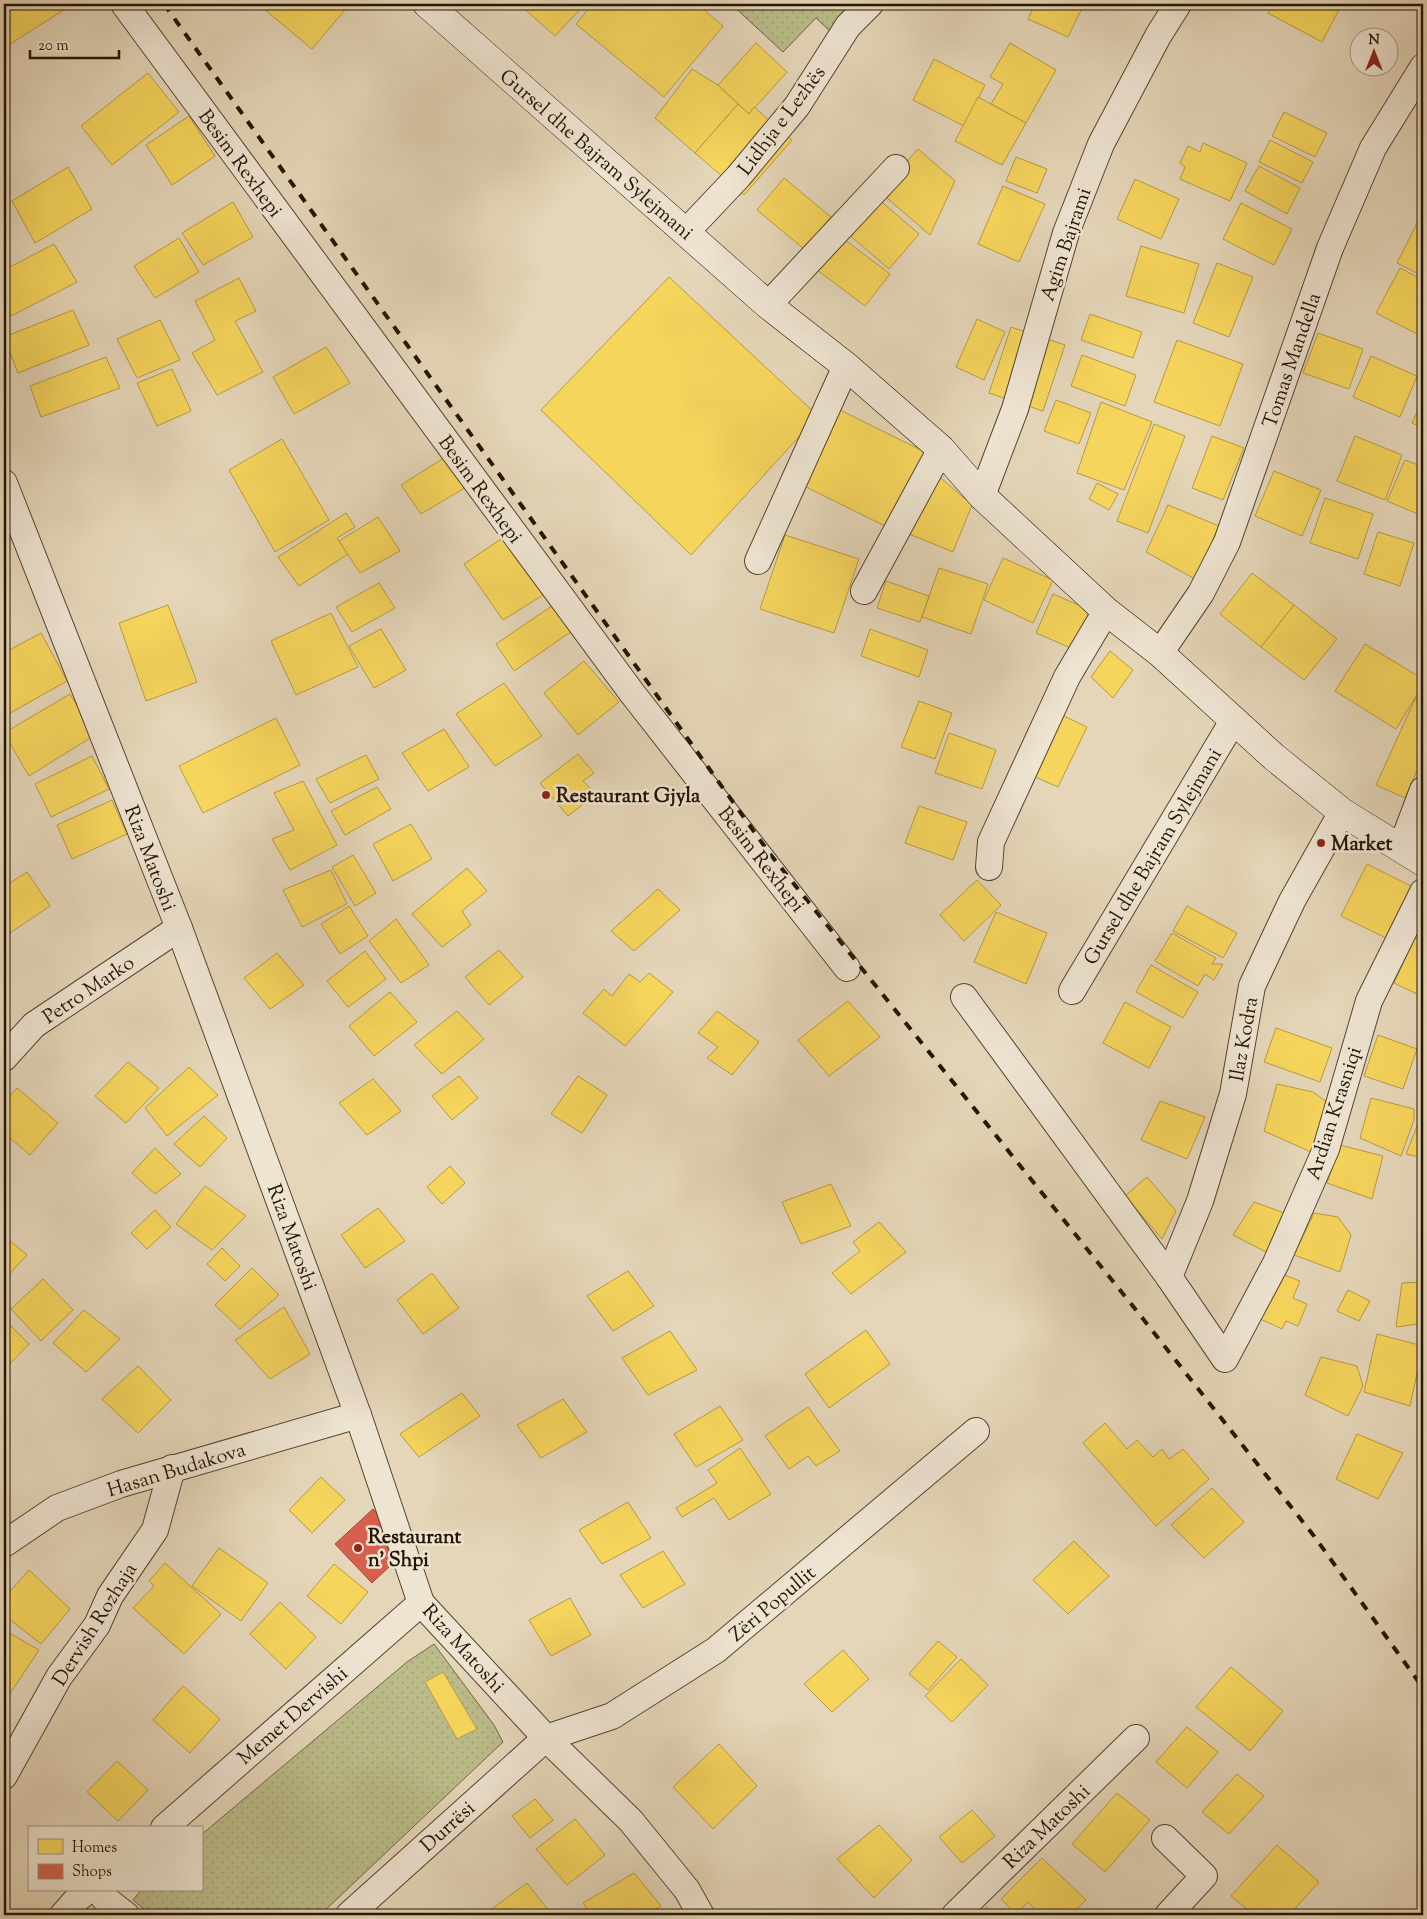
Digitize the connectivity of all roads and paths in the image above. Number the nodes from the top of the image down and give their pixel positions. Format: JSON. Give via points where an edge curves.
{"nodes":[{"id":1,"x":124,"y":4,"type":"edge"},
{"id":2,"x":427,"y":4,"type":"edge"},
{"id":3,"x":870,"y":4,"type":"edge"},
{"id":4,"x":1178,"y":4,"type":"edge"},
{"id":5,"x":1423,"y":67,"type":"edge"},
{"id":6,"x":896,"y":168,"type":"dead end"},
{"id":7,"x":686,"y":232,"type":"junction"},
{"id":8,"x":768,"y":305,"type":"junction"},
{"id":9,"x":846,"y":366,"type":"junction"},
{"id":10,"x":941,"y":449,"type":"junction"},
{"id":11,"x":4,"y":483,"type":"edge"},
{"id":12,"x":982,"y":496,"type":"junction"},
{"id":13,"x":758,"y":561,"type":"dead end"},
{"id":14,"x":864,"y":591,"type":"dead end"},
{"id":15,"x":1106,"y":611,"type":"junction"},
{"id":16,"x":1160,"y":653,"type":"junction"},
{"id":17,"x":1233,"y":721,"type":"junction"},
{"id":18,"x":1423,"y":790,"type":"edge"},
{"id":19,"x":1342,"y":812,"type":"junction"},
{"id":20,"x":1412,"y":855,"type":"edge"},
{"id":21,"x":989,"y":868,"type":"dead end"},
{"id":22,"x":1423,"y":892,"type":"edge"},
{"id":23,"x":179,"y":928,"type":"junction"},
{"id":24,"x":846,"y":968,"type":"dead end"},
{"id":25,"x":1072,"y":991,"type":"dead end"},
{"id":26,"x":964,"y":996,"type":"dead end"},
{"id":27,"x":4,"y":1058,"type":"edge"},
{"id":28,"x":1169,"y":1277,"type":"junction"},
{"id":29,"x":358,"y":1415,"type":"junction"},
{"id":30,"x":976,"y":1431,"type":"dead end"},
{"id":31,"x":172,"y":1468,"type":"junction"},
{"id":32,"x":4,"y":1544,"type":"edge"},
{"id":33,"x":421,"y":1603,"type":"junction"},
{"id":34,"x":546,"y":1738,"type":"junction"},
{"id":35,"x":1136,"y":1738,"type":"dead end"},
{"id":36,"x":4,"y":1776,"type":"edge"},
{"id":37,"x":166,"y":1826,"type":"edge"},
{"id":38,"x":1165,"y":1838,"type":"dead end"},
{"id":39,"x":87,"y":1892,"type":"edge"},
{"id":40,"x":102,"y":1892,"type":"edge"},
{"id":41,"x":63,"y":1915,"type":"edge"},
{"id":42,"x":126,"y":1915,"type":"edge"},
{"id":43,"x":348,"y":1915,"type":"edge"},
{"id":44,"x":701,"y":1915,"type":"edge"},
{"id":45,"x":955,"y":1915,"type":"edge"},
{"id":46,"x":1168,"y":1915,"type":"edge"}],
"edges":[{"from":1,"to":24,"type":"street","name":"Besim Rexhepi","via":[[632,693]]},
{"from":2,"to":7,"type":"street","name":"Gursel dhe Bajram Sylejmani"},
{"from":3,"to":7,"type":"street","name":"Lidhja e Lezhës","via":[[848,26],[797,106],[738,177]]},
{"from":4,"to":12,"type":"street","name":"Agim Bajrami","via":[[1101,144],[1066,233],[1015,410]]},
{"from":5,"to":16,"type":"street","name":"Tomas Mandella","via":[[1372,148],[1330,248],[1227,542],[1202,593]]},
{"from":6,"to":8,"type":"street"},
{"from":7,"to":8,"type":"street","name":"Gursel dhe Bajram Sylejmani"},
{"from":8,"to":9,"type":"street","name":"Gursel dhe Bajram Sylejmani"},
{"from":9,"to":10,"type":"street","name":"Gursel dhe Bajram Sylejmani"},
{"from":9,"to":13,"type":"street"},
{"from":10,"to":12,"type":"street","name":"Gursel dhe Bajram Sylejmani"},
{"from":10,"to":14,"type":"street"},
{"from":11,"to":23,"type":"street","name":"Riza Matoshi"},
{"from":12,"to":15,"type":"street","name":"Gursel dhe Bajram Sylejmani"},
{"from":15,"to":16,"type":"street","name":"Gursel dhe Bajram Sylejmani"},
{"from":15,"to":21,"type":"street","via":[[1067,676],[991,842]]},
{"from":16,"to":17,"type":"street","name":"Gursel dhe Bajram Sylejmani"},
{"from":17,"to":19,"type":"street","name":"Gursel dhe Bajram Sylejmani"},
{"from":17,"to":25,"type":"street","name":"Gursel dhe Bajram Sylejmani"},
{"from":18,"to":20,"type":"street"},
{"from":19,"to":20,"type":"street","name":"Gursel dhe Bajram Sylejmani"},
{"from":19,"to":28,"type":"street","name":"Ilaz Kodra","via":[[1292,901],[1252,986],[1233,1094],[1200,1201]]},
{"from":22,"to":28,"type":"street","name":"Ardian Krasniqi","via":[[1369,1002],[1326,1149],[1276,1263],[1225,1359]]},
{"from":23,"to":27,"type":"street","name":"Petro Marko","via":[[34,1026]]},
{"from":23,"to":29,"type":"street","name":"Riza Matoshi"},
{"from":26,"to":28,"type":"street"},
{"from":29,"to":31,"type":"street","name":"Hasan Budakova"},
{"from":29,"to":33,"type":"street","name":"Riza Matoshi"},
{"from":30,"to":34,"type":"street","name":"Zëri Popullit","via":[[716,1650],[612,1716]]},
{"from":31,"to":32,"type":"street","name":"Hasan Budakova","via":[[57,1508]]},
{"from":31,"to":36,"type":"street","name":"Dervish Rozhaja","via":[[155,1530],[110,1596],[97,1625],[59,1677]]},
{"from":33,"to":34,"type":"street","name":"Riza Matoshi"},
{"from":33,"to":37,"type":"street","name":"Memet Dervishi"},
{"from":34,"to":43,"type":"street","name":"Durrësi"},
{"from":34,"to":44,"type":"street","name":"Riza Matoshi","via":[[631,1821],[687,1890]]},
{"from":35,"to":45,"type":"street","name":"Riza Matoshi"},
{"from":38,"to":46,"type":"street","via":[[1204,1876]]},
{"from":39,"to":41,"type":"street"},
{"from":40,"to":42,"type":"street","via":[[104,1898]]}]}
